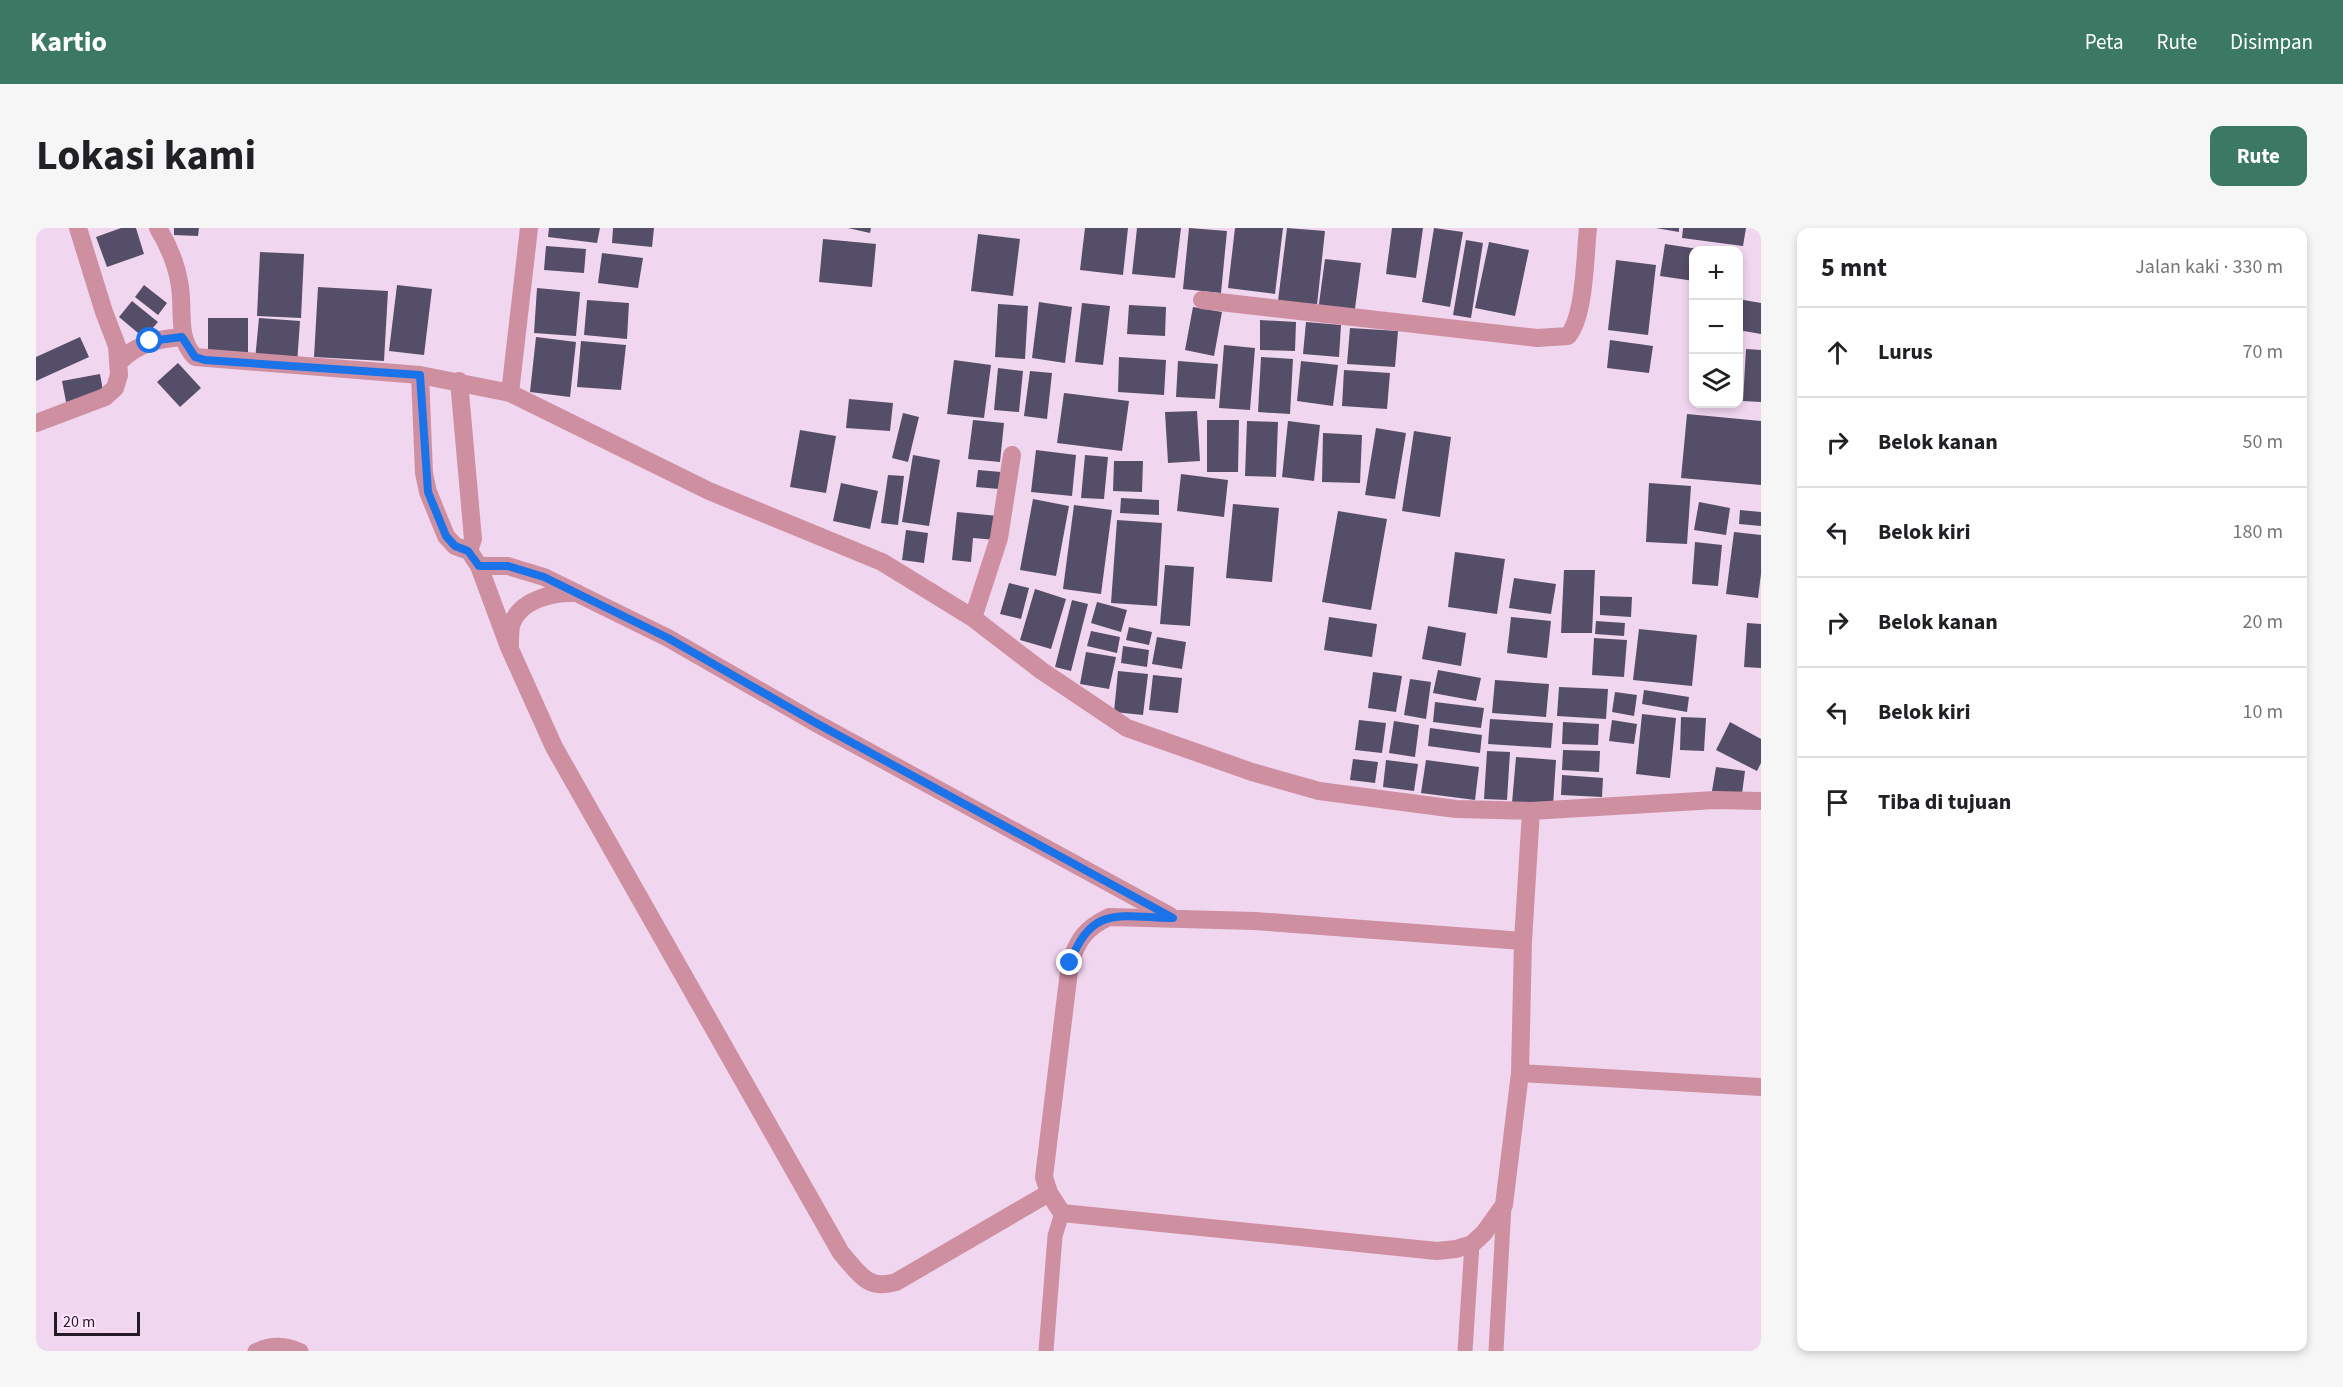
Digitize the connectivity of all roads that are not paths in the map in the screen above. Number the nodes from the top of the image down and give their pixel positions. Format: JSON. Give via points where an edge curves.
{"nodes":[{"id":1,"x":78,"y":228,"type":"edge"},
{"id":2,"x":158,"y":228,"type":"edge"},
{"id":3,"x":529,"y":228,"type":"edge"},
{"id":4,"x":1588,"y":228,"type":"edge"},
{"id":5,"x":1202,"y":300,"type":"dead end"},
{"id":6,"x":182,"y":337,"type":"junction"},
{"id":7,"x":120,"y":361,"type":"junction"},
{"id":8,"x":420,"y":375,"type":"junction"},
{"id":9,"x":459,"y":381,"type":"junction"},
{"id":10,"x":510,"y":393,"type":"junction"},
{"id":11,"x":36,"y":423,"type":"edge"},
{"id":12,"x":1012,"y":455,"type":"dead end"},
{"id":13,"x":474,"y":559,"type":"junction"},
{"id":14,"x":579,"y":593,"type":"junction"},
{"id":15,"x":973,"y":618,"type":"junction"},
{"id":16,"x":509,"y":647,"type":"junction"},
{"id":17,"x":1761,"y":801,"type":"edge"},
{"id":18,"x":1531,"y":811,"type":"junction"},
{"id":19,"x":1173,"y":918,"type":"junction"},
{"id":20,"x":1523,"y":941,"type":"junction"},
{"id":21,"x":1520,"y":1073,"type":"junction"},
{"id":22,"x":1761,"y":1087,"type":"edge"},
{"id":23,"x":1049,"y":1192,"type":"junction"},
{"id":24,"x":1504,"y":1205,"type":"junction"},
{"id":25,"x":1062,"y":1213,"type":"junction"},
{"id":26,"x":1472,"y":1244,"type":"junction"},
{"id":27,"x":255,"y":1351,"type":"edge"},
{"id":28,"x":301,"y":1351,"type":"edge"},
{"id":29,"x":1046,"y":1351,"type":"edge"},
{"id":30,"x":1465,"y":1351,"type":"edge"},
{"id":31,"x":1496,"y":1351,"type":"edge"}],
"edges":[{"from":1,"to":7,"type":"street"},
{"from":2,"to":6,"type":"street","via":[[179,278]]},
{"from":3,"to":10,"type":"street"},
{"from":4,"to":5,"type":"street","via":[[1578,308],[1573,331],[1568,336],[1538,338]]},
{"from":6,"to":7,"type":"street","via":[[150,341]]},
{"from":6,"to":8,"type":"street","via":[[195,357],[205,360]]},
{"from":7,"to":11,"type":"street","via":[[115,388],[105,398]]},
{"from":8,"to":9,"type":"street"},
{"from":8,"to":13,"type":"street","via":[[428,492],[446,536]]},
{"from":9,"to":10,"type":"street"},
{"from":9,"to":13,"type":"street"},
{"from":10,"to":15,"type":"street","via":[[709,492],[882,562]]},
{"from":12,"to":15,"type":"street","via":[[999,538]]},
{"from":13,"to":14,"type":"street","via":[[544,577]]},
{"from":13,"to":16,"type":"street"},
{"from":14,"to":16,"type":"street","via":[[544,597],[527,605],[511,626]]},
{"from":14,"to":19,"type":"street","via":[[668,638]]},
{"from":15,"to":18,"type":"street","via":[[1042,671],[1127,728],[1196,754],[1319,790],[1456,809]]},
{"from":16,"to":23,"type":"street","via":[[554,747],[721,1044],[840,1253],[867,1282],[882,1286],[896,1282]]},
{"from":17,"to":18,"type":"street"},
{"from":18,"to":20,"type":"street"},
{"from":19,"to":20,"type":"street"},
{"from":19,"to":23,"type":"street","via":[[1108,916],[1090,926],[1078,940],[1070,963],[1044,1178]]},
{"from":20,"to":21,"type":"street"},
{"from":21,"to":22,"type":"street"},
{"from":21,"to":24,"type":"street"},
{"from":23,"to":25,"type":"street"},
{"from":24,"to":26,"type":"street"},
{"from":24,"to":31,"type":"lane"},
{"from":25,"to":26,"type":"street","via":[[1437,1251]]},
{"from":25,"to":29,"type":"lane","via":[[1055,1236]]},
{"from":26,"to":30,"type":"lane"},
{"from":27,"to":28,"type":"lane","via":[[269,1344]]}]}
